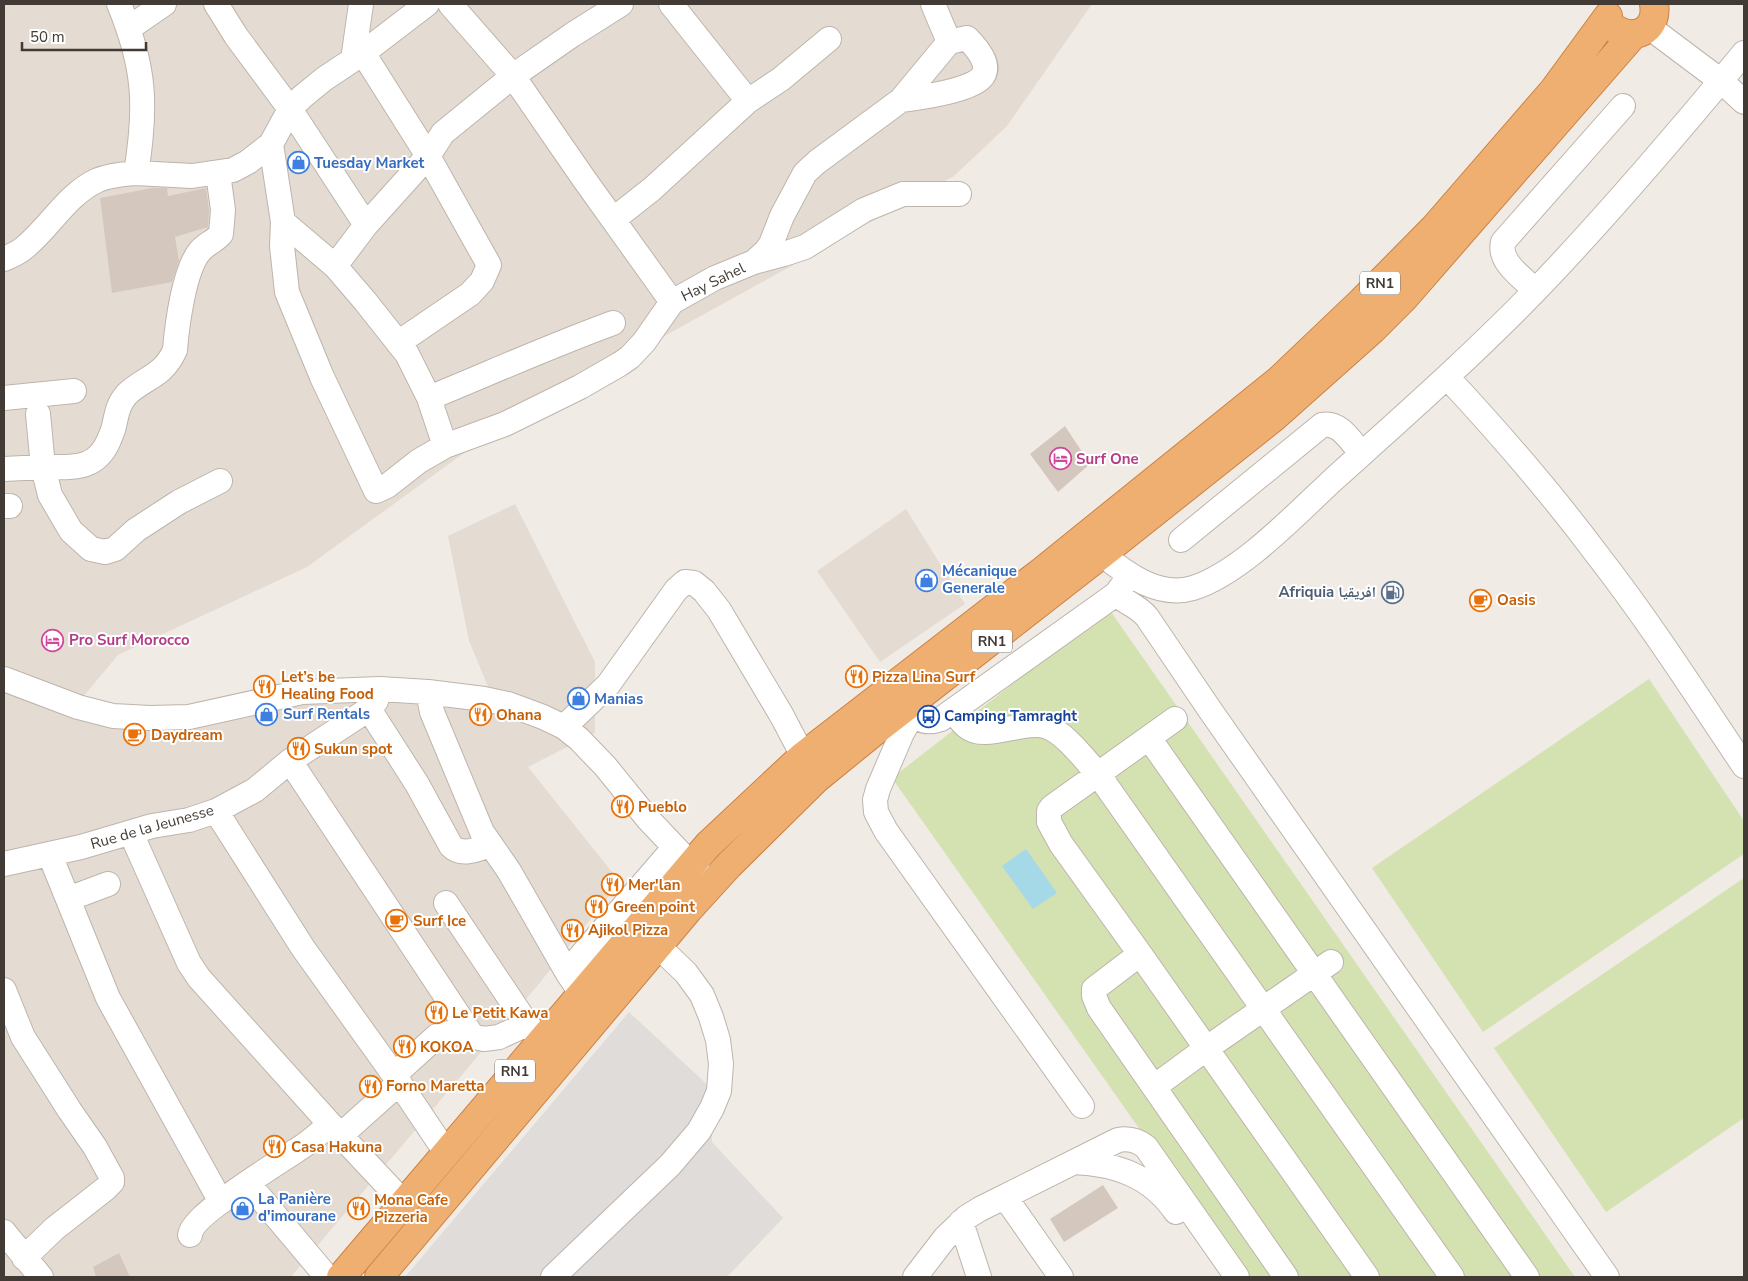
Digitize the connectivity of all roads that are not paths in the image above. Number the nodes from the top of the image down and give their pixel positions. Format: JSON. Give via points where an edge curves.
{"nodes":[{"id":1,"x":119,"y":4,"type":"edge"},
{"id":2,"x":164,"y":4,"type":"edge"},
{"id":3,"x":216,"y":4,"type":"edge"},
{"id":4,"x":361,"y":4,"type":"edge"},
{"id":5,"x":428,"y":4,"type":"edge"},
{"id":6,"x":450,"y":4,"type":"edge"},
{"id":7,"x":621,"y":4,"type":"edge"},
{"id":8,"x":671,"y":4,"type":"edge"},
{"id":9,"x":933,"y":4,"type":"edge"},
{"id":10,"x":1609,"y":10,"type":"edge"},
{"id":11,"x":1651,"y":16,"type":"edge"},
{"id":12,"x":129,"y":28,"type":"junction"},
{"id":13,"x":829,"y":39,"type":"dead end"},
{"id":14,"x":949,"y":42,"type":"junction"},
{"id":15,"x":1744,"y":53,"type":"edge"},
{"id":16,"x":358,"y":56,"type":"junction"},
{"id":17,"x":513,"y":76,"type":"junction"},
{"id":18,"x":1721,"y":81,"type":"junction"},
{"id":19,"x":901,"y":100,"type":"junction"},
{"id":20,"x":748,"y":101,"type":"junction"},
{"id":21,"x":1744,"y":102,"type":"edge"},
{"id":22,"x":1622,"y":106,"type":"dead end"},
{"id":23,"x":290,"y":109,"type":"junction"},
{"id":24,"x":271,"y":144,"type":"junction"},
{"id":25,"x":428,"y":156,"type":"junction"},
{"id":26,"x":136,"y":173,"type":"junction"},
{"id":27,"x":218,"y":173,"type":"junction"},
{"id":28,"x":958,"y":194,"type":"dead end"},
{"id":29,"x":614,"y":219,"type":"junction"},
{"id":30,"x":283,"y":222,"type":"junction"},
{"id":31,"x":366,"y":225,"type":"junction"},
{"id":32,"x":4,"y":259,"type":"edge"},
{"id":33,"x":754,"y":262,"type":"junction"},
{"id":34,"x":335,"y":266,"type":"junction"},
{"id":35,"x":1535,"y":290,"type":"junction"},
{"id":36,"x":672,"y":302,"type":"junction"},
{"id":37,"x":613,"y":323,"type":"dead end"},
{"id":38,"x":398,"y":342,"type":"junction"},
{"id":39,"x":1447,"y":378,"type":"junction"},
{"id":40,"x":74,"y":391,"type":"dead end"},
{"id":41,"x":4,"y":398,"type":"edge"},
{"id":42,"x":429,"y":398,"type":"junction"},
{"id":43,"x":38,"y":414,"type":"dead end"},
{"id":44,"x":445,"y":446,"type":"junction"},
{"id":45,"x":1362,"y":454,"type":"junction"},
{"id":46,"x":43,"y":467,"type":"junction"},
{"id":47,"x":4,"y":469,"type":"edge"},
{"id":48,"x":220,"y":481,"type":"dead end"},
{"id":49,"x":1181,"y":540,"type":"dead end"},
{"id":50,"x":1102,"y":554,"type":"junction"},
{"id":51,"x":1123,"y":584,"type":"junction"},
{"id":52,"x":4,"y":679,"type":"edge"},
{"id":53,"x":380,"y":688,"type":"junction"},
{"id":54,"x":428,"y":692,"type":"junction"},
{"id":55,"x":904,"y":703,"type":"junction"},
{"id":56,"x":369,"y":709,"type":"junction"},
{"id":57,"x":953,"y":711,"type":"junction"},
{"id":58,"x":1175,"y":719,"type":"dead end"},
{"id":59,"x":564,"y":727,"type":"junction"},
{"id":60,"x":1148,"y":738,"type":"junction"},
{"id":61,"x":803,"y":756,"type":"junction"},
{"id":62,"x":290,"y":761,"type":"junction"},
{"id":63,"x":1744,"y":766,"type":"edge"},
{"id":64,"x":1098,"y":774,"type":"junction"},
{"id":65,"x":216,"y":811,"type":"junction"},
{"id":66,"x":131,"y":833,"type":"junction"},
{"id":67,"x":490,"y":845,"type":"junction"},
{"id":68,"x":50,"y":855,"type":"junction"},
{"id":69,"x":682,"y":857,"type":"junction"},
{"id":70,"x":4,"y":862,"type":"edge"},
{"id":71,"x":108,"y":884,"type":"dead end"},
{"id":72,"x":711,"y":884,"type":"junction"},
{"id":73,"x":68,"y":899,"type":"junction"},
{"id":74,"x":446,"y":903,"type":"dead end"},
{"id":75,"x":658,"y":946,"type":"junction"},
{"id":76,"x":1140,"y":954,"type":"junction"},
{"id":77,"x":1322,"y":968,"type":"junction"},
{"id":78,"x":575,"y":983,"type":"junction"},
{"id":79,"x":4,"y":990,"type":"edge"},
{"id":80,"x":1264,"y":1010,"type":"junction"},
{"id":81,"x":534,"y":1032,"type":"junction"},
{"id":82,"x":473,"y":1037,"type":"junction"},
{"id":83,"x":1207,"y":1048,"type":"junction"},
{"id":84,"x":396,"y":1079,"type":"junction"},
{"id":85,"x":1154,"y":1087,"type":"junction"},
{"id":86,"x":1082,"y":1106,"type":"dead end"},
{"id":87,"x":336,"y":1130,"type":"junction"},
{"id":88,"x":447,"y":1154,"type":"junction"},
{"id":89,"x":1074,"y":1162,"type":"junction"},
{"id":90,"x":248,"y":1183,"type":"junction"},
{"id":91,"x":1005,"y":1197,"type":"junction"},
{"id":92,"x":220,"y":1202,"type":"junction"},
{"id":93,"x":404,"y":1203,"type":"junction"},
{"id":94,"x":962,"y":1222,"type":"junction"},
{"id":95,"x":4,"y":1232,"type":"edge"},
{"id":96,"x":190,"y":1235,"type":"dead end"},
{"id":97,"x":24,"y":1258,"type":"junction"},
{"id":98,"x":41,"y":1277,"type":"edge"},
{"id":99,"x":327,"y":1277,"type":"edge"},
{"id":100,"x":342,"y":1277,"type":"edge"},
{"id":101,"x":379,"y":1277,"type":"edge"},
{"id":102,"x":553,"y":1277,"type":"edge"},
{"id":103,"x":915,"y":1277,"type":"edge"},
{"id":104,"x":979,"y":1277,"type":"edge"},
{"id":105,"x":1062,"y":1277,"type":"edge"},
{"id":106,"x":1221,"y":1277,"type":"edge"},
{"id":107,"x":1237,"y":1277,"type":"edge"},
{"id":108,"x":1286,"y":1277,"type":"edge"},
{"id":109,"x":1367,"y":1277,"type":"edge"},
{"id":110,"x":1452,"y":1277,"type":"edge"},
{"id":111,"x":1527,"y":1277,"type":"edge"},
{"id":112,"x":1607,"y":1277,"type":"edge"}],
"edges":[{"from":1,"to":12,"type":"street"},
{"from":2,"to":12,"type":"street"},
{"from":3,"to":23,"type":"street"},
{"from":4,"to":16,"type":"street"},
{"from":5,"to":16,"type":"street"},
{"from":6,"to":17,"type":"street","name":"Hay Sahel"},
{"from":7,"to":17,"type":"street"},
{"from":8,"to":20,"type":"street"},
{"from":9,"to":14,"type":"street"},
{"from":10,"to":11,"type":"highway","number":"RN1","via":[[1612,24],[1626,34]]},
{"from":10,"to":55,"type":"highway","number":"RN1","via":[[1553,90],[1435,227],[1361,302],[1278,381],[1041,572]]},
{"from":11,"to":18,"type":"street"},
{"from":11,"to":50,"type":"highway","number":"RN1","via":[[1404,298],[1373,329],[1273,418]]},
{"from":12,"to":26,"type":"street","via":[[143,89],[143,124]]},
{"from":13,"to":20,"type":"street","via":[[781,79]]},
{"from":14,"to":19,"type":"street","name":"Hay Sahel"},
{"from":14,"to":19,"type":"street","via":[[967,38],[974,45],[984,61],[982,78],[950,92]]},
{"from":15,"to":18,"type":"street"},
{"from":16,"to":23,"type":"street","via":[[324,79]]},
{"from":16,"to":25,"type":"street"},
{"from":17,"to":25,"type":"street","via":[[443,133]]},
{"from":17,"to":29,"type":"street","name":"Hay Sahel"},
{"from":18,"to":21,"type":"street"},
{"from":18,"to":35,"type":"street","via":[[1634,184]]},
{"from":19,"to":33,"type":"street","name":"Hay Sahel","via":[[805,173],[771,244]]},
{"from":20,"to":29,"type":"street","via":[[652,189]]},
{"from":22,"to":35,"type":"street","via":[[1503,242],[1505,260]]},
{"from":23,"to":24,"type":"street"},
{"from":23,"to":31,"type":"street"},
{"from":24,"to":27,"type":"street","via":[[241,166]]},
{"from":24,"to":30,"type":"street"},
{"from":25,"to":31,"type":"street"},
{"from":25,"to":38,"type":"street","via":[[489,265],[482,281],[470,294]]},
{"from":26,"to":27,"type":"street","via":[[192,176]]},
{"from":26,"to":32,"type":"street","via":[[108,177],[86,187],[23,249]]},
{"from":27,"to":46,"type":"street","via":[[223,210],[221,234],[198,252],[194,261],[183,292],[171,358],[122,400],[114,428],[99,457],[81,466]]},
{"from":28,"to":33,"type":"street","via":[[903,194],[864,210],[805,246]]},
{"from":29,"to":36,"type":"street","name":"Hay Sahel"},
{"from":30,"to":34,"type":"street"},
{"from":30,"to":44,"type":"street","via":[[282,246],[290,298],[322,377],[376,491]]},
{"from":31,"to":34,"type":"street"},
{"from":33,"to":36,"type":"street","name":"Hay Sahel","via":[[715,278]]},
{"from":34,"to":38,"type":"street"},
{"from":35,"to":39,"type":"street"},
{"from":36,"to":44,"type":"street","via":[[644,342],[620,364],[505,424]]},
{"from":37,"to":42,"type":"street"},
{"from":38,"to":42,"type":"street"},
{"from":39,"to":45,"type":"street"},
{"from":39,"to":63,"type":"street","via":[[1514,450],[1594,550]]},
{"from":40,"to":41,"type":"street"},
{"from":42,"to":44,"type":"street"},
{"from":43,"to":46,"type":"street"},
{"from":45,"to":49,"type":"street","via":[[1340,428],[1322,425]]},
{"from":45,"to":51,"type":"street","via":[[1253,552],[1212,580],[1191,588],[1168,590],[1146,584]]},
{"from":46,"to":47,"type":"street"},
{"from":46,"to":48,"type":"street","via":[[50,495],[71,531],[91,549],[105,552],[116,549],[136,530]]},
{"from":50,"to":51,"type":"street","via":[[1121,570]]},
{"from":50,"to":55,"type":"highway","number":"RN1"},
{"from":51,"to":57,"type":"street"},
{"from":51,"to":112,"type":"street","via":[[1123,600],[1147,617]]},
{"from":52,"to":53,"type":"street","via":[[78,707],[113,716],[150,718],[189,717],[302,692]]},
{"from":53,"to":54,"type":"street"},
{"from":53,"to":56,"type":"street","name":"Rue de la Jeunesse"},
{"from":54,"to":59,"type":"street","via":[[508,704]]},
{"from":54,"to":67,"type":"street","via":[[432,712],[463,791]]},
{"from":55,"to":57,"type":"street","via":[[926,722],[941,720]]},
{"from":55,"to":61,"type":"highway","number":"RN1"},
{"from":55,"to":72,"type":"highway","number":"RN1","via":[[816,779]]},
{"from":55,"to":86,"type":"street","via":[[902,733],[878,789],[876,812],[886,831]]},
{"from":56,"to":62,"type":"street","name":"Rue de la Jeunesse"},
{"from":56,"to":67,"type":"street","via":[[417,784],[451,846],[463,852]]},
{"from":57,"to":64,"type":"street","via":[[966,726],[987,732],[1036,724],[1049,728],[1063,737]]},
{"from":58,"to":60,"type":"street"},
{"from":59,"to":61,"type":"street","via":[[608,684],[676,590],[685,582],[694,583],[719,610]]},
{"from":59,"to":69,"type":"street","via":[[605,766]]},
{"from":60,"to":64,"type":"street"},
{"from":60,"to":77,"type":"street"},
{"from":61,"to":69,"type":"highway","number":"RN1","via":[[708,845]]},
{"from":62,"to":65,"type":"street","name":"Rue de la Jeunesse","via":[[255,790]]},
{"from":62,"to":82,"type":"street"},
{"from":64,"to":76,"type":"street","via":[[1052,807],[1049,822],[1061,844]]},
{"from":64,"to":80,"type":"street"},
{"from":65,"to":66,"type":"street","name":"Rue de la Jeunesse"},
{"from":65,"to":84,"type":"street","via":[[303,948]]},
{"from":66,"to":68,"type":"street","name":"Rue de la Jeunesse"},
{"from":66,"to":87,"type":"street","via":[[189,963]]},
{"from":67,"to":78,"type":"street"},
{"from":68,"to":70,"type":"street","name":"Rue de la Jeunesse"},
{"from":68,"to":73,"type":"street"},
{"from":69,"to":72,"type":"street"},
{"from":69,"to":78,"type":"highway","number":"RN1"},
{"from":71,"to":73,"type":"street"},
{"from":72,"to":75,"type":"highway","number":"RN1"},
{"from":73,"to":92,"type":"street","via":[[108,998]]},
{"from":74,"to":81,"type":"street"},
{"from":75,"to":101,"type":"highway","number":"RN1"},
{"from":75,"to":102,"type":"street","via":[[686,973],[702,996],[711,1017],[721,1064],[719,1091],[699,1131],[670,1165]]},
{"from":76,"to":83,"type":"street"},
{"from":76,"to":85,"type":"street","via":[[1100,983],[1094,990],[1094,996]]},
{"from":77,"to":80,"type":"street"},
{"from":77,"to":111,"type":"street"},
{"from":78,"to":81,"type":"highway","number":"RN1"},
{"from":79,"to":97,"type":"street","via":[[23,1037],[95,1146],[112,1182]]},
{"from":80,"to":83,"type":"street"},
{"from":80,"to":110,"type":"street"},
{"from":81,"to":82,"type":"street","via":[[484,1039]]},
{"from":81,"to":88,"type":"highway","number":"RN1"},
{"from":82,"to":84,"type":"street","via":[[450,1033],[437,1036]]},
{"from":83,"to":85,"type":"street"},
{"from":83,"to":109,"type":"street"},
{"from":84,"to":87,"type":"street"},
{"from":84,"to":88,"type":"street"},
{"from":85,"to":108,"type":"street"},
{"from":87,"to":90,"type":"street","via":[[268,1168]]},
{"from":87,"to":93,"type":"street"},
{"from":88,"to":93,"type":"highway","number":"RN1"},
{"from":89,"to":91,"type":"street"},
{"from":89,"to":106,"type":"street","via":[[1116,1167],[1152,1186],[1167,1200]]},
{"from":89,"to":107,"type":"street","via":[[1118,1140],[1130,1139],[1142,1144]]},
{"from":90,"to":92,"type":"street"},
{"from":90,"to":99,"type":"street"},
{"from":91,"to":94,"type":"street"},
{"from":91,"to":105,"type":"street"},
{"from":92,"to":96,"type":"street","via":[[194,1225]]},
{"from":93,"to":100,"type":"highway","number":"RN1"},
{"from":94,"to":103,"type":"street","via":[[945,1238]]},
{"from":94,"to":104,"type":"street"},
{"from":95,"to":97,"type":"street"},
{"from":97,"to":98,"type":"street"}]}
